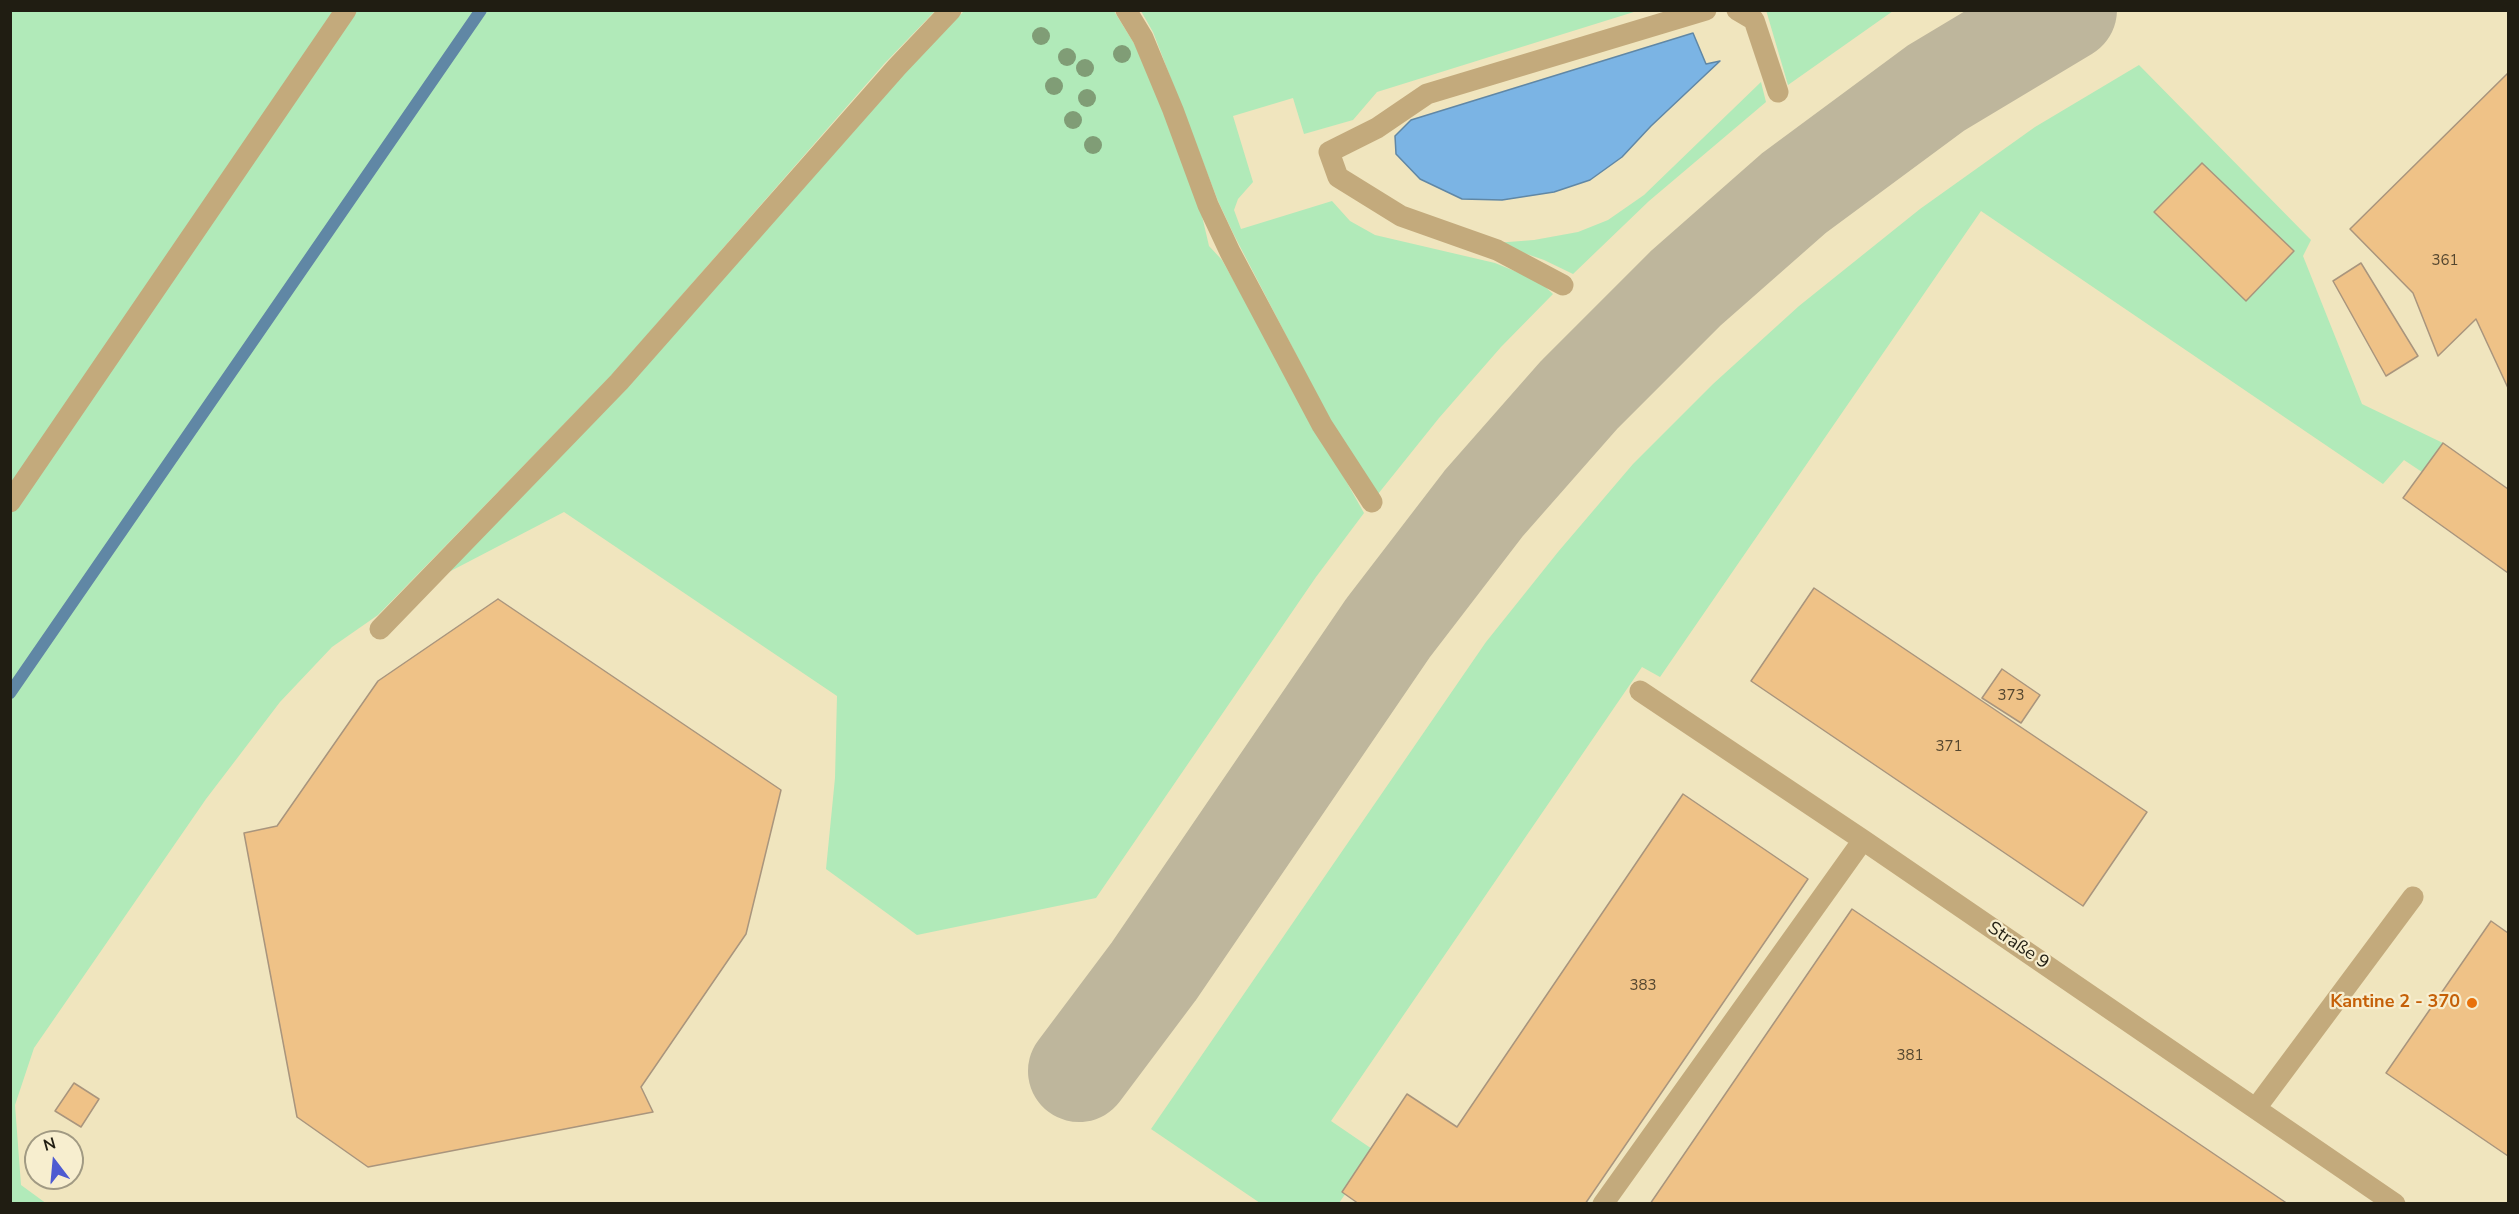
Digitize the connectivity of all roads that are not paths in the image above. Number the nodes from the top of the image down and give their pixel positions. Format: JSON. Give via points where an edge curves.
{"nodes":[{"id":1,"x":346,"y":10,"type":"edge"},
{"id":2,"x":951,"y":10,"type":"edge"},
{"id":3,"x":1126,"y":10,"type":"edge"},
{"id":4,"x":1706,"y":10,"type":"edge"},
{"id":5,"x":1737,"y":10,"type":"edge"},
{"id":6,"x":1778,"y":92,"type":"dead end"},
{"id":7,"x":1563,"y":285,"type":"dead end"},
{"id":8,"x":10,"y":502,"type":"edge"},
{"id":9,"x":1372,"y":502,"type":"dead end"},
{"id":10,"x":380,"y":629,"type":"dead end"},
{"id":11,"x":1640,"y":691,"type":"dead end"},
{"id":12,"x":1863,"y":840,"type":"junction"},
{"id":13,"x":2413,"y":897,"type":"dead end"},
{"id":14,"x":2256,"y":1108,"type":"junction"},
{"id":15,"x":1603,"y":1203,"type":"edge"},
{"id":16,"x":2395,"y":1203,"type":"edge"}],
"edges":[{"from":1,"to":8,"type":"lane"},
{"from":2,"to":10,"type":"lane","via":[[619,382]]},
{"from":3,"to":9,"type":"lane","via":[[1143,38],[1230,252],[1322,425]]},
{"from":4,"to":7,"type":"lane","via":[[1427,94],[1377,128],[1329,152],[1338,177],[1401,216],[1497,250]]},
{"from":5,"to":6,"type":"lane","via":[[1754,20]]},
{"from":11,"to":12,"type":"lane","name":"Straße 9"},
{"from":12,"to":14,"type":"lane","name":"Straße 9"},
{"from":12,"to":15,"type":"lane"},
{"from":13,"to":14,"type":"lane"},
{"from":14,"to":16,"type":"lane","name":"Straße 9"}]}
